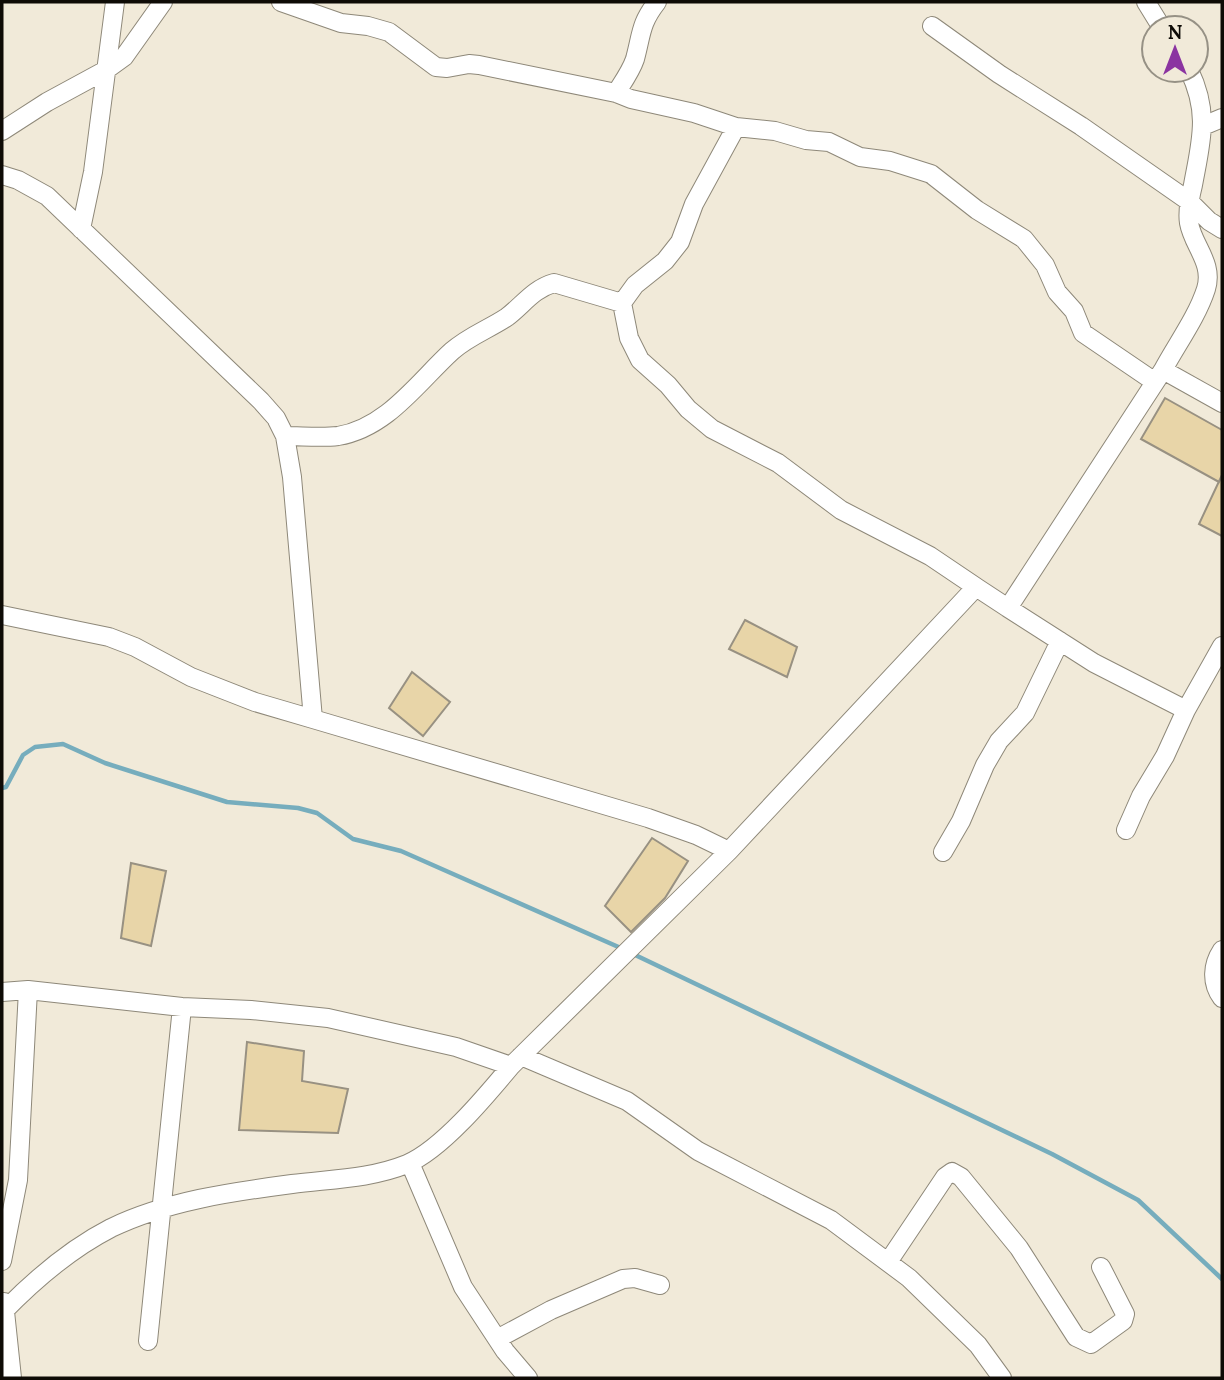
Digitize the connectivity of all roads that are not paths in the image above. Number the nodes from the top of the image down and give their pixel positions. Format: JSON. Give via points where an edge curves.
{"nodes":[{"id":1,"x":115,"y":2,"type":"edge"},
{"id":2,"x":163,"y":2,"type":"edge"},
{"id":3,"x":281,"y":2,"type":"edge"},
{"id":4,"x":657,"y":2,"type":"edge"},
{"id":5,"x":932,"y":26,"type":"dead end"},
{"id":6,"x":106,"y":70,"type":"junction"},
{"id":7,"x":1195,"y":84,"type":"edge"},
{"id":8,"x":616,"y":93,"type":"junction"},
{"id":9,"x":1222,"y":118,"type":"edge"},
{"id":10,"x":736,"y":127,"type":"junction"},
{"id":11,"x":1203,"y":127,"type":"junction"},
{"id":12,"x":2,"y":131,"type":"edge"},
{"id":13,"x":2,"y":175,"type":"edge"},
{"id":14,"x":1189,"y":202,"type":"junction"},
{"id":15,"x":81,"y":229,"type":"junction"},
{"id":16,"x":1222,"y":229,"type":"edge"},
{"id":17,"x":622,"y":303,"type":"junction"},
{"id":18,"x":1159,"y":376,"type":"junction"},
{"id":19,"x":1222,"y":403,"type":"edge"},
{"id":20,"x":285,"y":436,"type":"junction"},
{"id":21,"x":976,"y":587,"type":"junction"},
{"id":22,"x":1008,"y":608,"type":"junction"},
{"id":23,"x":2,"y":615,"type":"edge"},
{"id":24,"x":1060,"y":641,"type":"junction"},
{"id":25,"x":1222,"y":646,"type":"edge"},
{"id":26,"x":1186,"y":710,"type":"junction"},
{"id":27,"x":313,"y":719,"type":"junction"},
{"id":28,"x":1126,"y":830,"type":"dead end"},
{"id":29,"x":729,"y":851,"type":"junction"},
{"id":30,"x":943,"y":852,"type":"dead end"},
{"id":31,"x":1222,"y":950,"type":"edge"},
{"id":32,"x":28,"y":990,"type":"junction"},
{"id":33,"x":2,"y":992,"type":"edge"},
{"id":34,"x":1222,"y":998,"type":"edge"},
{"id":35,"x":182,"y":1007,"type":"junction"},
{"id":36,"x":516,"y":1061,"type":"junction"},
{"id":37,"x":410,"y":1163,"type":"junction"},
{"id":38,"x":160,"y":1209,"type":"junction"},
{"id":39,"x":2,"y":1261,"type":"edge"},
{"id":40,"x":888,"y":1262,"type":"junction"},
{"id":41,"x":1101,"y":1267,"type":"dead end"},
{"id":42,"x":660,"y":1285,"type":"dead end"},
{"id":43,"x":3,"y":1306,"type":"edge"},
{"id":44,"x":497,"y":1339,"type":"junction"},
{"id":45,"x":148,"y":1340,"type":"dead end"},
{"id":46,"x":12,"y":1378,"type":"edge"},
{"id":47,"x":528,"y":1378,"type":"edge"},
{"id":48,"x":1002,"y":1378,"type":"edge"}],
"edges":[{"from":1,"to":6,"type":"street"},
{"from":2,"to":6,"type":"street","via":[[124,57]]},
{"from":3,"to":8,"type":"street","via":[[341,23],[389,32],[436,67],[480,65]]},
{"from":4,"to":8,"type":"street","via":[[646,16],[630,71]]},
{"from":5,"to":14,"type":"street"},
{"from":6,"to":12,"type":"street"},
{"from":6,"to":15,"type":"street"},
{"from":7,"to":11,"type":"street"},
{"from":8,"to":10,"type":"street"},
{"from":9,"to":11,"type":"street"},
{"from":10,"to":17,"type":"street","via":[[694,204],[680,242]]},
{"from":10,"to":18,"type":"street","via":[[829,142],[860,158],[908,166],[937,177],[976,210],[1024,239],[1045,265],[1083,332]]},
{"from":11,"to":14,"type":"street"},
{"from":13,"to":15,"type":"street","via":[[47,196]]},
{"from":14,"to":16,"type":"street"},
{"from":14,"to":18,"type":"street","via":[[1189,221],[1204,256],[1207,287]]},
{"from":15,"to":20,"type":"street","via":[[261,401]]},
{"from":17,"to":20,"type":"street","via":[[554,283],[544,286],[507,317],[454,350],[405,399],[362,429],[337,436]]},
{"from":17,"to":21,"type":"street","via":[[629,338],[640,360],[712,429],[778,463],[841,510],[930,556]]},
{"from":18,"to":19,"type":"street"},
{"from":18,"to":22,"type":"street"},
{"from":20,"to":27,"type":"street"},
{"from":21,"to":22,"type":"street"},
{"from":21,"to":29,"type":"street"},
{"from":22,"to":24,"type":"street"},
{"from":23,"to":27,"type":"street","via":[[109,637],[191,677]]},
{"from":24,"to":26,"type":"street"},
{"from":24,"to":30,"type":"street","via":[[1025,713],[999,741],[985,765]]},
{"from":25,"to":26,"type":"street"},
{"from":26,"to":28,"type":"street"},
{"from":27,"to":29,"type":"street","via":[[648,818]]},
{"from":29,"to":36,"type":"street"},
{"from":31,"to":34,"type":"street","via":[[1214,972]]},
{"from":32,"to":33,"type":"street"},
{"from":32,"to":35,"type":"street"},
{"from":32,"to":39,"type":"street","via":[[18,1180]]},
{"from":35,"to":36,"type":"street","via":[[328,1018]]},
{"from":35,"to":38,"type":"street"},
{"from":36,"to":37,"type":"street","via":[[445,1137]]},
{"from":36,"to":40,"type":"street","via":[[627,1101],[698,1151],[831,1220]]},
{"from":37,"to":38,"type":"street","via":[[349,1179],[226,1193]]},
{"from":37,"to":44,"type":"street","via":[[463,1287]]},
{"from":38,"to":43,"type":"street","via":[[78,1248]]},
{"from":38,"to":45,"type":"street"},
{"from":40,"to":41,"type":"street","via":[[952,1172],[1019,1248],[1076,1338],[1085,1343],[1091,1344],[1123,1321],[1125,1314]]},
{"from":40,"to":48,"type":"street","via":[[978,1345]]},
{"from":42,"to":44,"type":"street","via":[[623,1279]]},
{"from":43,"to":46,"type":"street"},
{"from":44,"to":47,"type":"street"}]}
